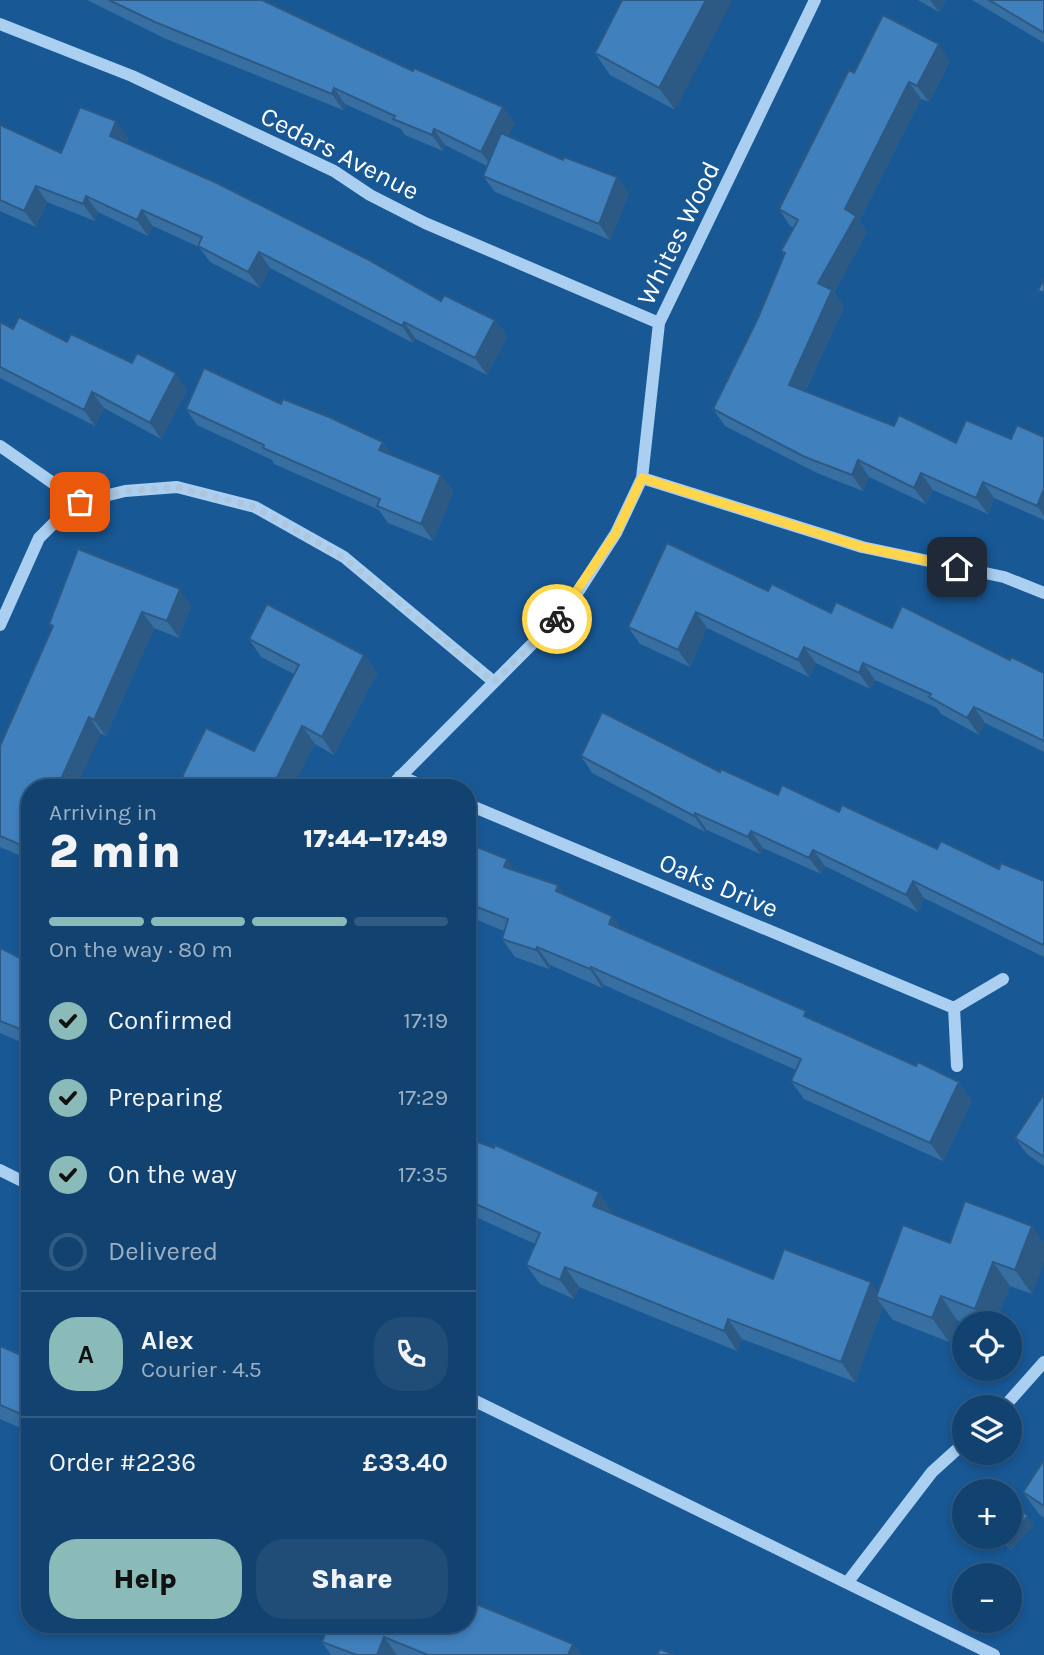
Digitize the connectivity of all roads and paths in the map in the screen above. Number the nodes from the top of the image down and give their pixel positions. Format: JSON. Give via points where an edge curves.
{"nodes":[{"id":1,"x":815,"y":0,"type":"edge"},
{"id":2,"x":0,"y":24,"type":"edge"},
{"id":3,"x":659,"y":323,"type":"junction"},
{"id":4,"x":0,"y":446,"type":"edge"},
{"id":5,"x":642,"y":478,"type":"junction"},
{"id":6,"x":80,"y":502,"type":"junction"},
{"id":7,"x":1044,"y":593,"type":"edge"},
{"id":8,"x":0,"y":625,"type":"edge"},
{"id":9,"x":494,"y":682,"type":"junction"},
{"id":10,"x":400,"y":776,"type":"junction"},
{"id":11,"x":397,"y":779,"type":"edge"},
{"id":12,"x":407,"y":779,"type":"edge"},
{"id":13,"x":476,"y":808,"type":"edge"},
{"id":14,"x":1003,"y":979,"type":"dead end"},
{"id":15,"x":954,"y":1008,"type":"junction"},
{"id":16,"x":957,"y":1066,"type":"dead end"},
{"id":17,"x":0,"y":1170,"type":"edge"},
{"id":18,"x":21,"y":1180,"type":"edge"},
{"id":19,"x":1044,"y":1362,"type":"edge"},
{"id":20,"x":1015,"y":1395,"type":"edge"},
{"id":21,"x":476,"y":1401,"type":"edge"},
{"id":22,"x":952,"y":1454,"type":"edge"},
{"id":23,"x":847,"y":1583,"type":"junction"},
{"id":24,"x":994,"y":1655,"type":"edge"}],
"edges":[{"from":1,"to":3,"type":"street","name":"Whites Wood"},
{"from":2,"to":3,"type":"street","name":"Cedars Avenue","via":[[132,76],[334,171],[425,223]]},
{"from":3,"to":5,"type":"street","name":"Whites Wood"},
{"from":4,"to":6,"type":"street"},
{"from":5,"to":7,"type":"street","via":[[862,547],[1004,577]]},
{"from":5,"to":9,"type":"street","name":"Whites Wood","via":[[616,533],[567,609]]},
{"from":6,"to":8,"type":"street","via":[[39,538]]},
{"from":6,"to":9,"type":"street","via":[[125,491],[177,487],[255,507],[344,558]]},
{"from":9,"to":10,"type":"street","name":"Whites Wood"},
{"from":10,"to":11,"type":"street","name":"Whites Wood"},
{"from":10,"to":12,"type":"street"},
{"from":13,"to":15,"type":"street","name":"Oaks Drive"},
{"from":14,"to":15,"type":"street"},
{"from":15,"to":16,"type":"street"},
{"from":17,"to":18,"type":"street"},
{"from":19,"to":20,"type":"street"},
{"from":21,"to":23,"type":"street"},
{"from":22,"to":23,"type":"street","via":[[932,1472]]},
{"from":23,"to":24,"type":"street"}]}
